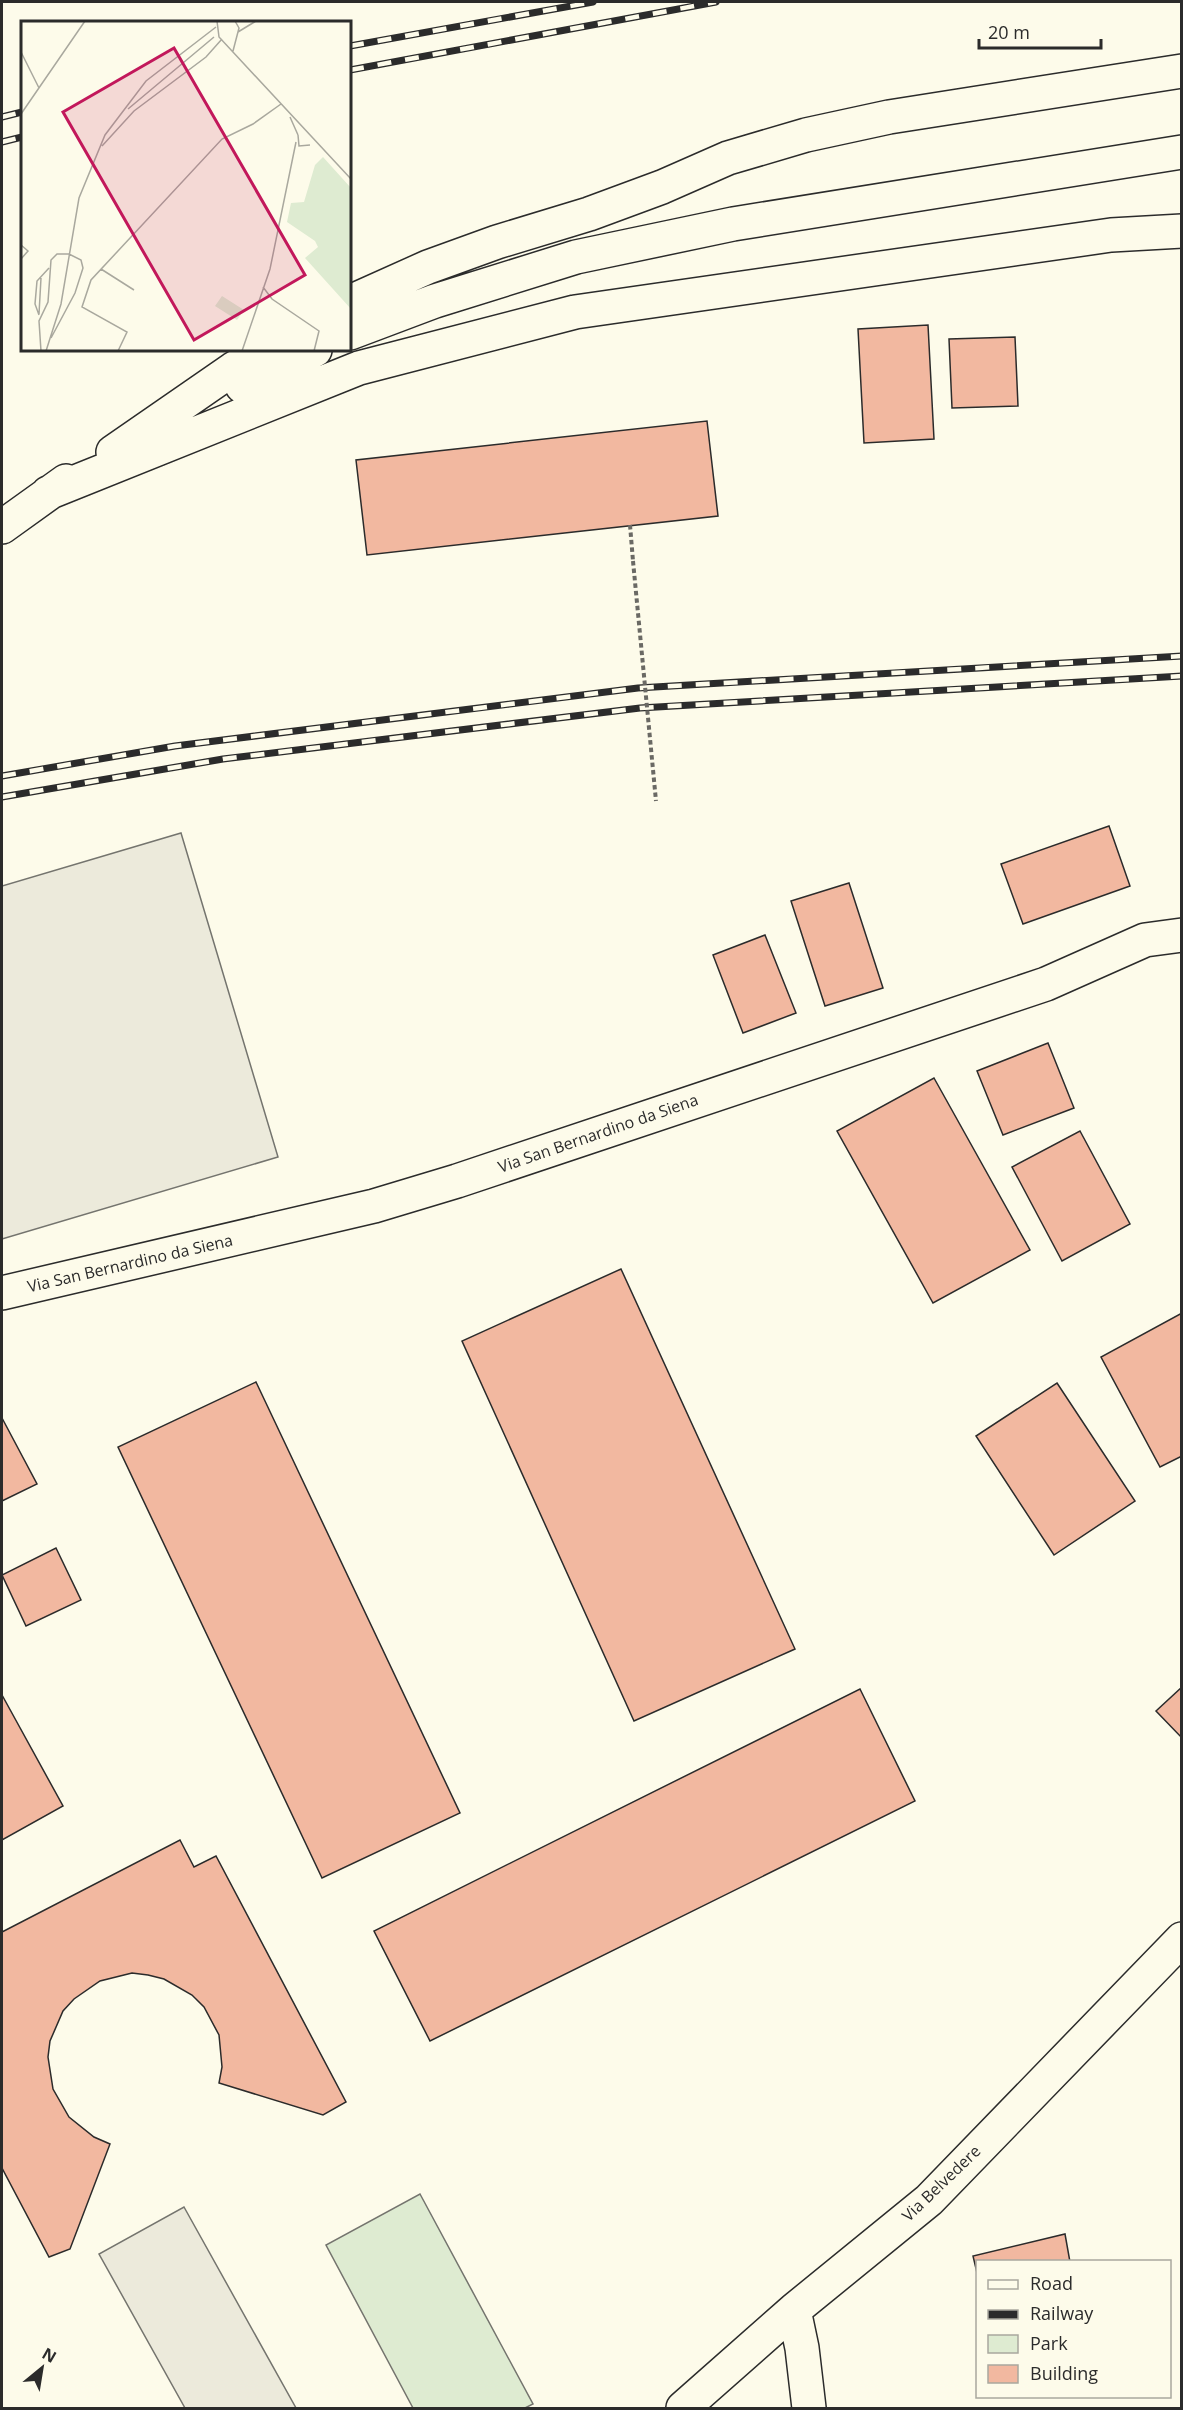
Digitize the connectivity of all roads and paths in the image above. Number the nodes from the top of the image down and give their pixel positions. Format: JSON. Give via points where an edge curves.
{"nodes":[{"id":1,"x":1182,"y":71,"type":"edge"},
{"id":2,"x":1182,"y":152,"type":"edge"},
{"id":3,"x":1182,"y":231,"type":"edge"},
{"id":4,"x":351,"y":302,"type":"edge"},
{"id":5,"x":351,"y":333,"type":"edge"},
{"id":6,"x":264,"y":351,"type":"edge"},
{"id":7,"x":313,"y":351,"type":"edge"},
{"id":8,"x":125,"y":445,"type":"junction"},
{"id":9,"x":48,"y":493,"type":"junction"},
{"id":10,"x":630,"y":525,"type":"dead end"},
{"id":11,"x":2,"y":527,"type":"edge"},
{"id":12,"x":656,"y":801,"type":"dead end"},
{"id":13,"x":1182,"y":935,"type":"edge"},
{"id":14,"x":2,"y":1293,"type":"edge"},
{"id":15,"x":1182,"y":1939,"type":"edge"},
{"id":16,"x":794,"y":2310,"type":"junction"},
{"id":17,"x":683,"y":2409,"type":"edge"},
{"id":18,"x":808,"y":2409,"type":"edge"}],
"edges":[{"from":1,"to":4,"type":"main road","via":[[889,117],[806,135],[728,158],[590,214],[496,242]]},
{"from":2,"to":5,"type":"main road","via":[[733,224],[576,257],[435,301]]},
{"from":3,"to":9,"type":"main road","via":[[1111,236],[576,312],[359,368]]},
{"from":6,"to":8,"type":"main road"},
{"from":7,"to":8,"type":"main road"},
{"from":8,"to":9,"type":"main road"},
{"from":9,"to":11,"type":"main road"},
{"from":10,"to":12,"type":"path","bridge":true},
{"from":13,"to":14,"type":"main road","name":"Via San Bernardino da Siena","via":[[1145,940],[1046,984],[446,1184],[363,1208]]},
{"from":15,"to":16,"type":"main road","name":"Via Belvedere","via":[[929,2200]]},
{"from":16,"to":17,"type":"main road","name":"Via Belvedere"},
{"from":16,"to":18,"type":"main road"}]}
